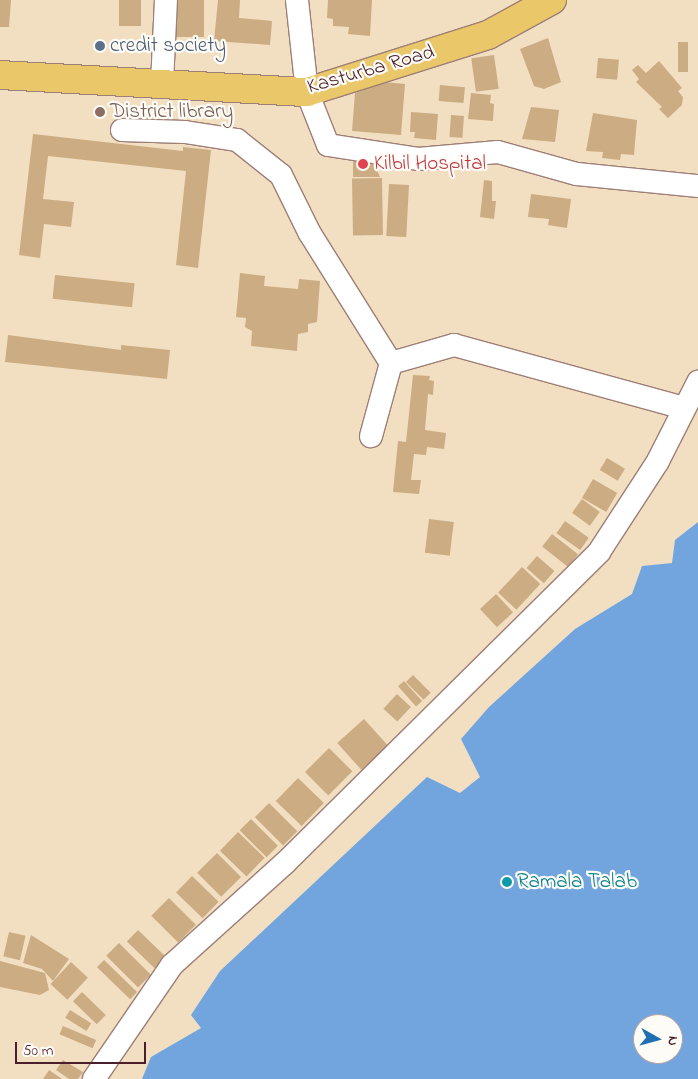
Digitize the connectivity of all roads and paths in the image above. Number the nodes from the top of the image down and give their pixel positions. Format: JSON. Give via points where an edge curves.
{"nodes":[{"id":1,"x":166,"y":0,"type":"edge"},
{"id":2,"x":297,"y":0,"type":"edge"},
{"id":3,"x":552,"y":0,"type":"edge"},
{"id":4,"x":0,"y":75,"type":"edge"},
{"id":5,"x":162,"y":84,"type":"junction"},
{"id":6,"x":307,"y":92,"type":"junction"},
{"id":7,"x":122,"y":130,"type":"dead end"},
{"id":8,"x":698,"y":186,"type":"edge"},
{"id":9,"x":391,"y":363,"type":"junction"},
{"id":10,"x":698,"y":382,"type":"edge"},
{"id":11,"x":684,"y":408,"type":"junction"},
{"id":12,"x":371,"y":436,"type":"dead end"},
{"id":13,"x":94,"y":1079,"type":"edge"}],
"edges":[{"from":1,"to":5,"type":"street"},
{"from":2,"to":6,"type":"street"},
{"from":3,"to":6,"type":"main road","name":"Kasturba Road","via":[[488,34]]},
{"from":4,"to":5,"type":"main road","name":"Kasturba Road"},
{"from":5,"to":6,"type":"main road","name":"Kasturba Road"},
{"from":6,"to":8,"type":"street","via":[[328,145],[418,159],[498,152],[577,174]]},
{"from":7,"to":9,"type":"street","via":[[185,132],[237,140],[281,175],[309,232]]},
{"from":9,"to":11,"type":"street","via":[[454,344]]},
{"from":9,"to":12,"type":"street"},
{"from":10,"to":11,"type":"street"},
{"from":11,"to":13,"type":"street","via":[[658,461],[599,552],[285,863],[172,965]]}]}
